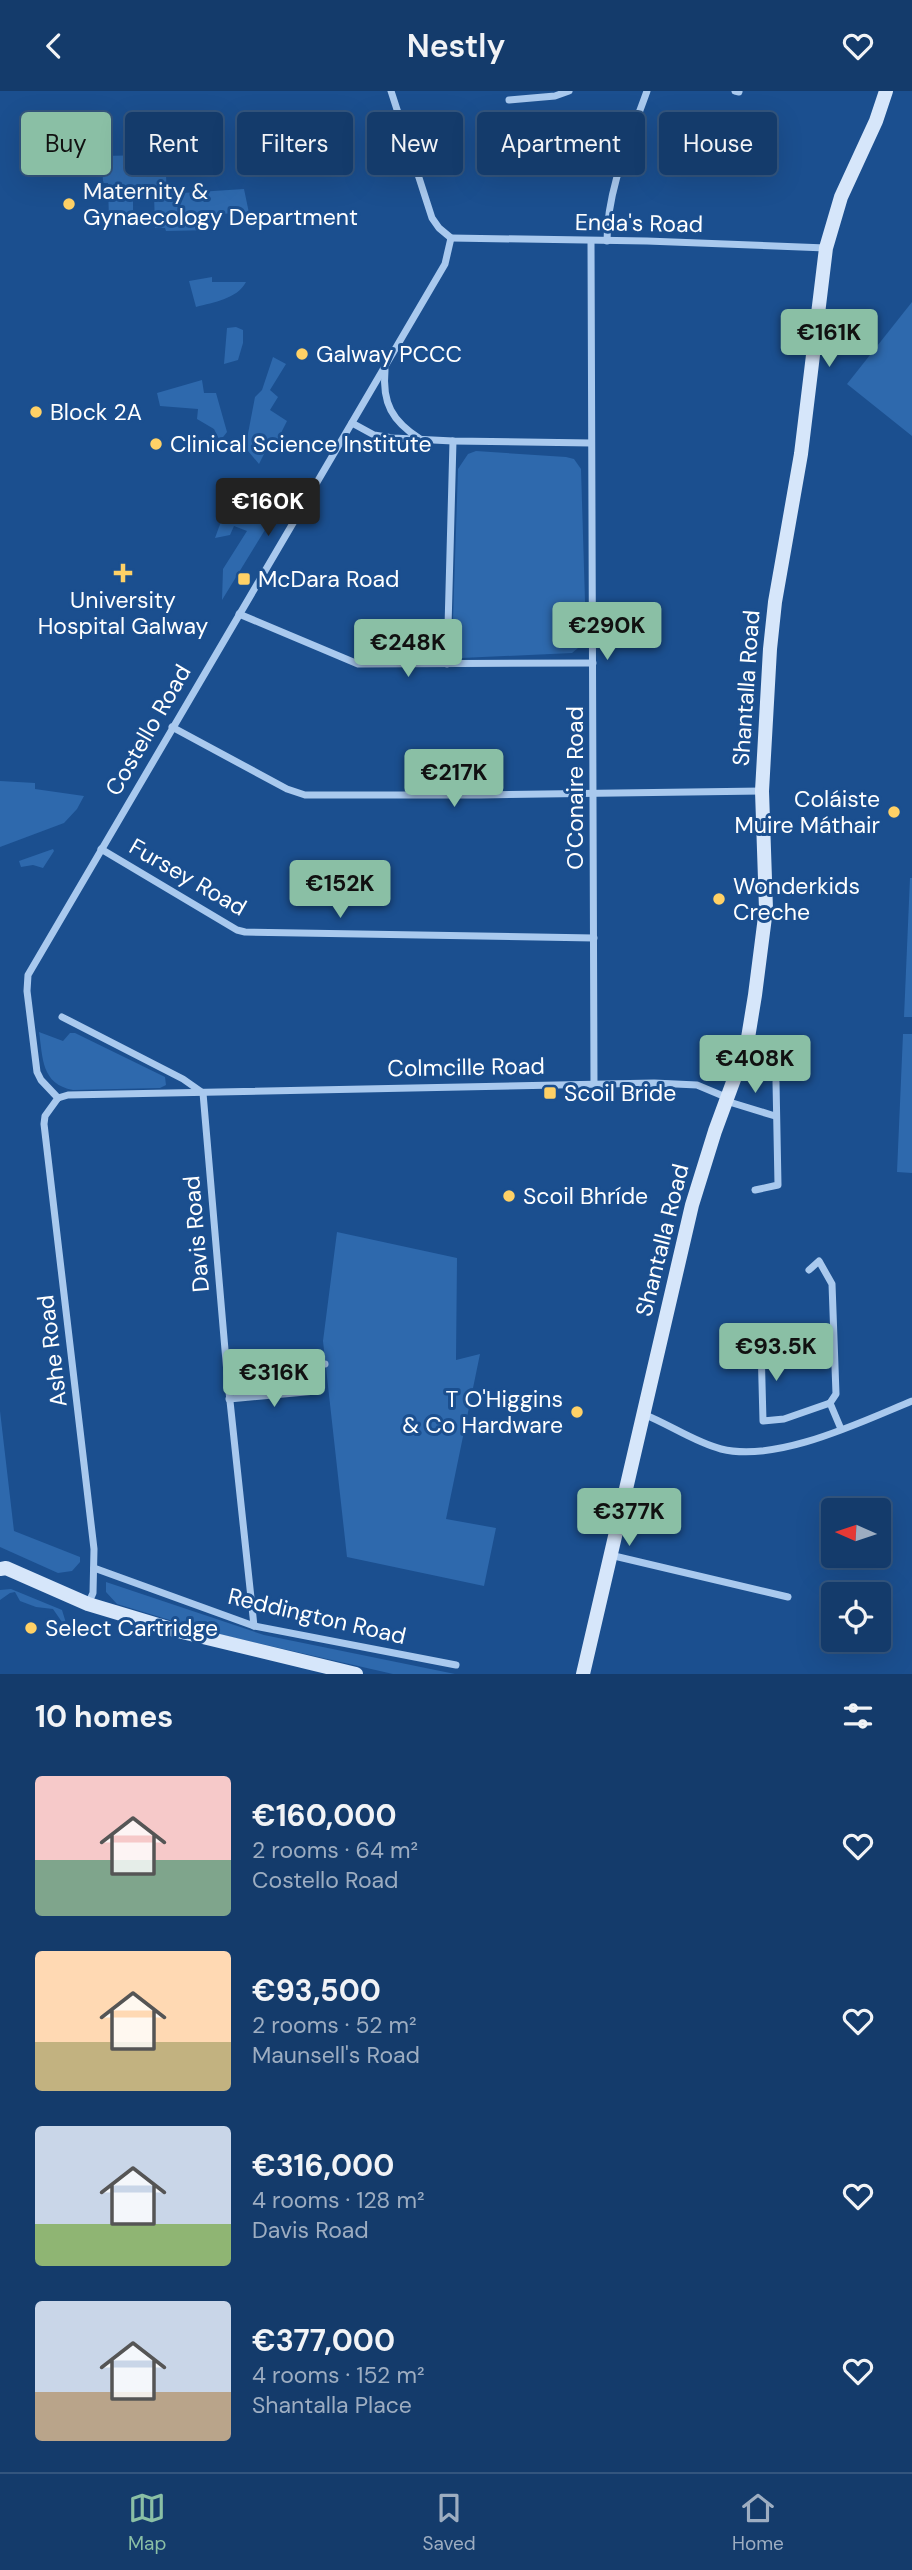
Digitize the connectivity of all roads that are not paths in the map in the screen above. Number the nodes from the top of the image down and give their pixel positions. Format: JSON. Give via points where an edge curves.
{"nodes":[{"id":1,"x":391,"y":91,"type":"edge"},
{"id":2,"x":569,"y":91,"type":"edge"},
{"id":3,"x":647,"y":91,"type":"edge"},
{"id":4,"x":887,"y":91,"type":"edge"},
{"id":5,"x":509,"y":100,"type":"dead end"},
{"id":6,"x":451,"y":238,"type":"junction"},
{"id":7,"x":591,"y":241,"type":"junction"},
{"id":8,"x":607,"y":241,"type":"junction"},
{"id":9,"x":826,"y":248,"type":"junction"},
{"id":10,"x":386,"y":366,"type":"junction"},
{"id":11,"x":352,"y":423,"type":"junction"},
{"id":12,"x":420,"y":439,"type":"junction"},
{"id":13,"x":453,"y":441,"type":"junction"},
{"id":14,"x":591,"y":443,"type":"junction"},
{"id":15,"x":239,"y":614,"type":"junction"},
{"id":16,"x":593,"y":663,"type":"junction"},
{"id":17,"x":447,"y":664,"type":"junction"},
{"id":18,"x":172,"y":727,"type":"junction"},
{"id":19,"x":762,"y":791,"type":"junction"},
{"id":20,"x":594,"y":794,"type":"junction"},
{"id":21,"x":101,"y":849,"type":"junction"},
{"id":22,"x":594,"y":938,"type":"junction"},
{"id":23,"x":62,"y":1017,"type":"dead end"},
{"id":24,"x":776,"y":1082,"type":"dead end"},
{"id":25,"x":594,"y":1083,"type":"junction"},
{"id":26,"x":203,"y":1093,"type":"junction"},
{"id":27,"x":58,"y":1098,"type":"junction"},
{"id":28,"x":727,"y":1099,"type":"junction"},
{"id":29,"x":775,"y":1116,"type":"junction"},
{"id":30,"x":755,"y":1189,"type":"dead end"},
{"id":31,"x":809,"y":1270,"type":"dead end"},
{"id":32,"x":761,"y":1345,"type":"dead end"},
{"id":33,"x":325,"y":1364,"type":"dead end"},
{"id":34,"x":227,"y":1373,"type":"junction"},
{"id":35,"x":316,"y":1391,"type":"dead end"},
{"id":36,"x":229,"y":1399,"type":"junction"},
{"id":37,"x":912,"y":1401,"type":"edge"},
{"id":38,"x":830,"y":1403,"type":"junction"},
{"id":39,"x":643,"y":1413,"type":"junction"},
{"id":40,"x":841,"y":1429,"type":"junction"},
{"id":41,"x":610,"y":1555,"type":"junction"},
{"id":42,"x":0,"y":1560,"type":"edge"},
{"id":43,"x":94,"y":1568,"type":"junction"},
{"id":44,"x":0,"y":1569,"type":"edge"},
{"id":45,"x":26,"y":1577,"type":"junction"},
{"id":46,"x":0,"y":1579,"type":"edge"},
{"id":47,"x":788,"y":1597,"type":"dead end"},
{"id":48,"x":88,"y":1604,"type":"junction"},
{"id":49,"x":254,"y":1626,"type":"junction"},
{"id":50,"x":456,"y":1665,"type":"dead end"},
{"id":51,"x":337,"y":1672,"type":"edge"},
{"id":52,"x":356,"y":1674,"type":"edge"},
{"id":53,"x":583,"y":1674,"type":"edge"}],
"edges":[{"from":1,"to":6,"type":"street","via":[[432,218]]},
{"from":2,"to":5,"type":"street"},
{"from":3,"to":8,"type":"street","via":[[614,187]]},
{"from":4,"to":9,"type":"street","name":"Shantalla Road","via":[[841,197]]},
{"from":6,"to":7,"type":"street","name":"Enda's Road"},
{"from":6,"to":10,"type":"street","name":"Costello Road","via":[[445,264]]},
{"from":7,"to":8,"type":"street","name":"Enda's Road"},
{"from":7,"to":14,"type":"street","name":"O'Conaire Road"},
{"from":8,"to":9,"type":"street","name":"Enda's Road"},
{"from":9,"to":19,"type":"street","name":"Shantalla Road","via":[[801,454],[775,602]]},
{"from":10,"to":11,"type":"street","name":"Costello Road"},
{"from":10,"to":12,"type":"street","via":[[386,400],[395,417]]},
{"from":11,"to":12,"type":"street","via":[[373,435]]},
{"from":11,"to":15,"type":"street","name":"Costello Road"},
{"from":12,"to":13,"type":"street"},
{"from":13,"to":14,"type":"street"},
{"from":13,"to":17,"type":"street"},
{"from":14,"to":16,"type":"street","name":"O'Conaire Road"},
{"from":15,"to":17,"type":"street","via":[[358,664]]},
{"from":15,"to":18,"type":"street","name":"Costello Road"},
{"from":16,"to":17,"type":"street"},
{"from":16,"to":20,"type":"street","name":"O'Conaire Road"},
{"from":18,"to":20,"type":"street","via":[[305,795]]},
{"from":18,"to":21,"type":"street","name":"Costello Road"},
{"from":19,"to":20,"type":"street"},
{"from":19,"to":28,"type":"street","name":"Shantalla Road","via":[[765,924],[747,1044]]},
{"from":20,"to":22,"type":"street","name":"O'Conaire Road"},
{"from":21,"to":22,"type":"street","name":"Fursey Road","via":[[245,932]]},
{"from":21,"to":27,"type":"street","name":"Costello Road","via":[[28,975],[37,1072]]},
{"from":22,"to":25,"type":"street","name":"O'Conaire Road"},
{"from":23,"to":26,"type":"street"},
{"from":24,"to":29,"type":"street"},
{"from":25,"to":26,"type":"street","name":"Colmcille Road"},
{"from":25,"to":28,"type":"street","name":"Colmcille Road","via":[[697,1085]]},
{"from":26,"to":27,"type":"street","name":"Colmcille Road"},
{"from":26,"to":34,"type":"street","name":"Davis Road"},
{"from":27,"to":43,"type":"street","name":"Ashe Road","via":[[44,1124]]},
{"from":28,"to":29,"type":"street","name":"Colmcille Road"},
{"from":28,"to":39,"type":"street","name":"Shantalla Road","via":[[692,1205]]},
{"from":29,"to":30,"type":"street","via":[[778,1185]]},
{"from":31,"to":38,"type":"street","via":[[818,1261],[832,1284],[836,1394]]},
{"from":32,"to":38,"type":"street","via":[[763,1421],[784,1419]]},
{"from":33,"to":34,"type":"street"},
{"from":34,"to":36,"type":"street","name":"Davis Road"},
{"from":35,"to":36,"type":"street"},
{"from":36,"to":49,"type":"street","name":"Davis Road"},
{"from":37,"to":40,"type":"street"},
{"from":38,"to":40,"type":"street"},
{"from":39,"to":40,"type":"street","via":[[730,1451],[792,1446]]},
{"from":39,"to":41,"type":"street","name":"Shantalla Road"},
{"from":41,"to":47,"type":"street"},
{"from":41,"to":53,"type":"street","name":"Shantalla Road"},
{"from":42,"to":45,"type":"street"},
{"from":43,"to":48,"type":"street","name":"Ashe Road"},
{"from":43,"to":49,"type":"street","name":"Reddington Road"},
{"from":44,"to":45,"type":"street"},
{"from":45,"to":46,"type":"street"},
{"from":45,"to":48,"type":"street"},
{"from":48,"to":51,"type":"street"},
{"from":49,"to":50,"type":"street","name":"Reddington Road"},
{"from":51,"to":52,"type":"street"}]}
